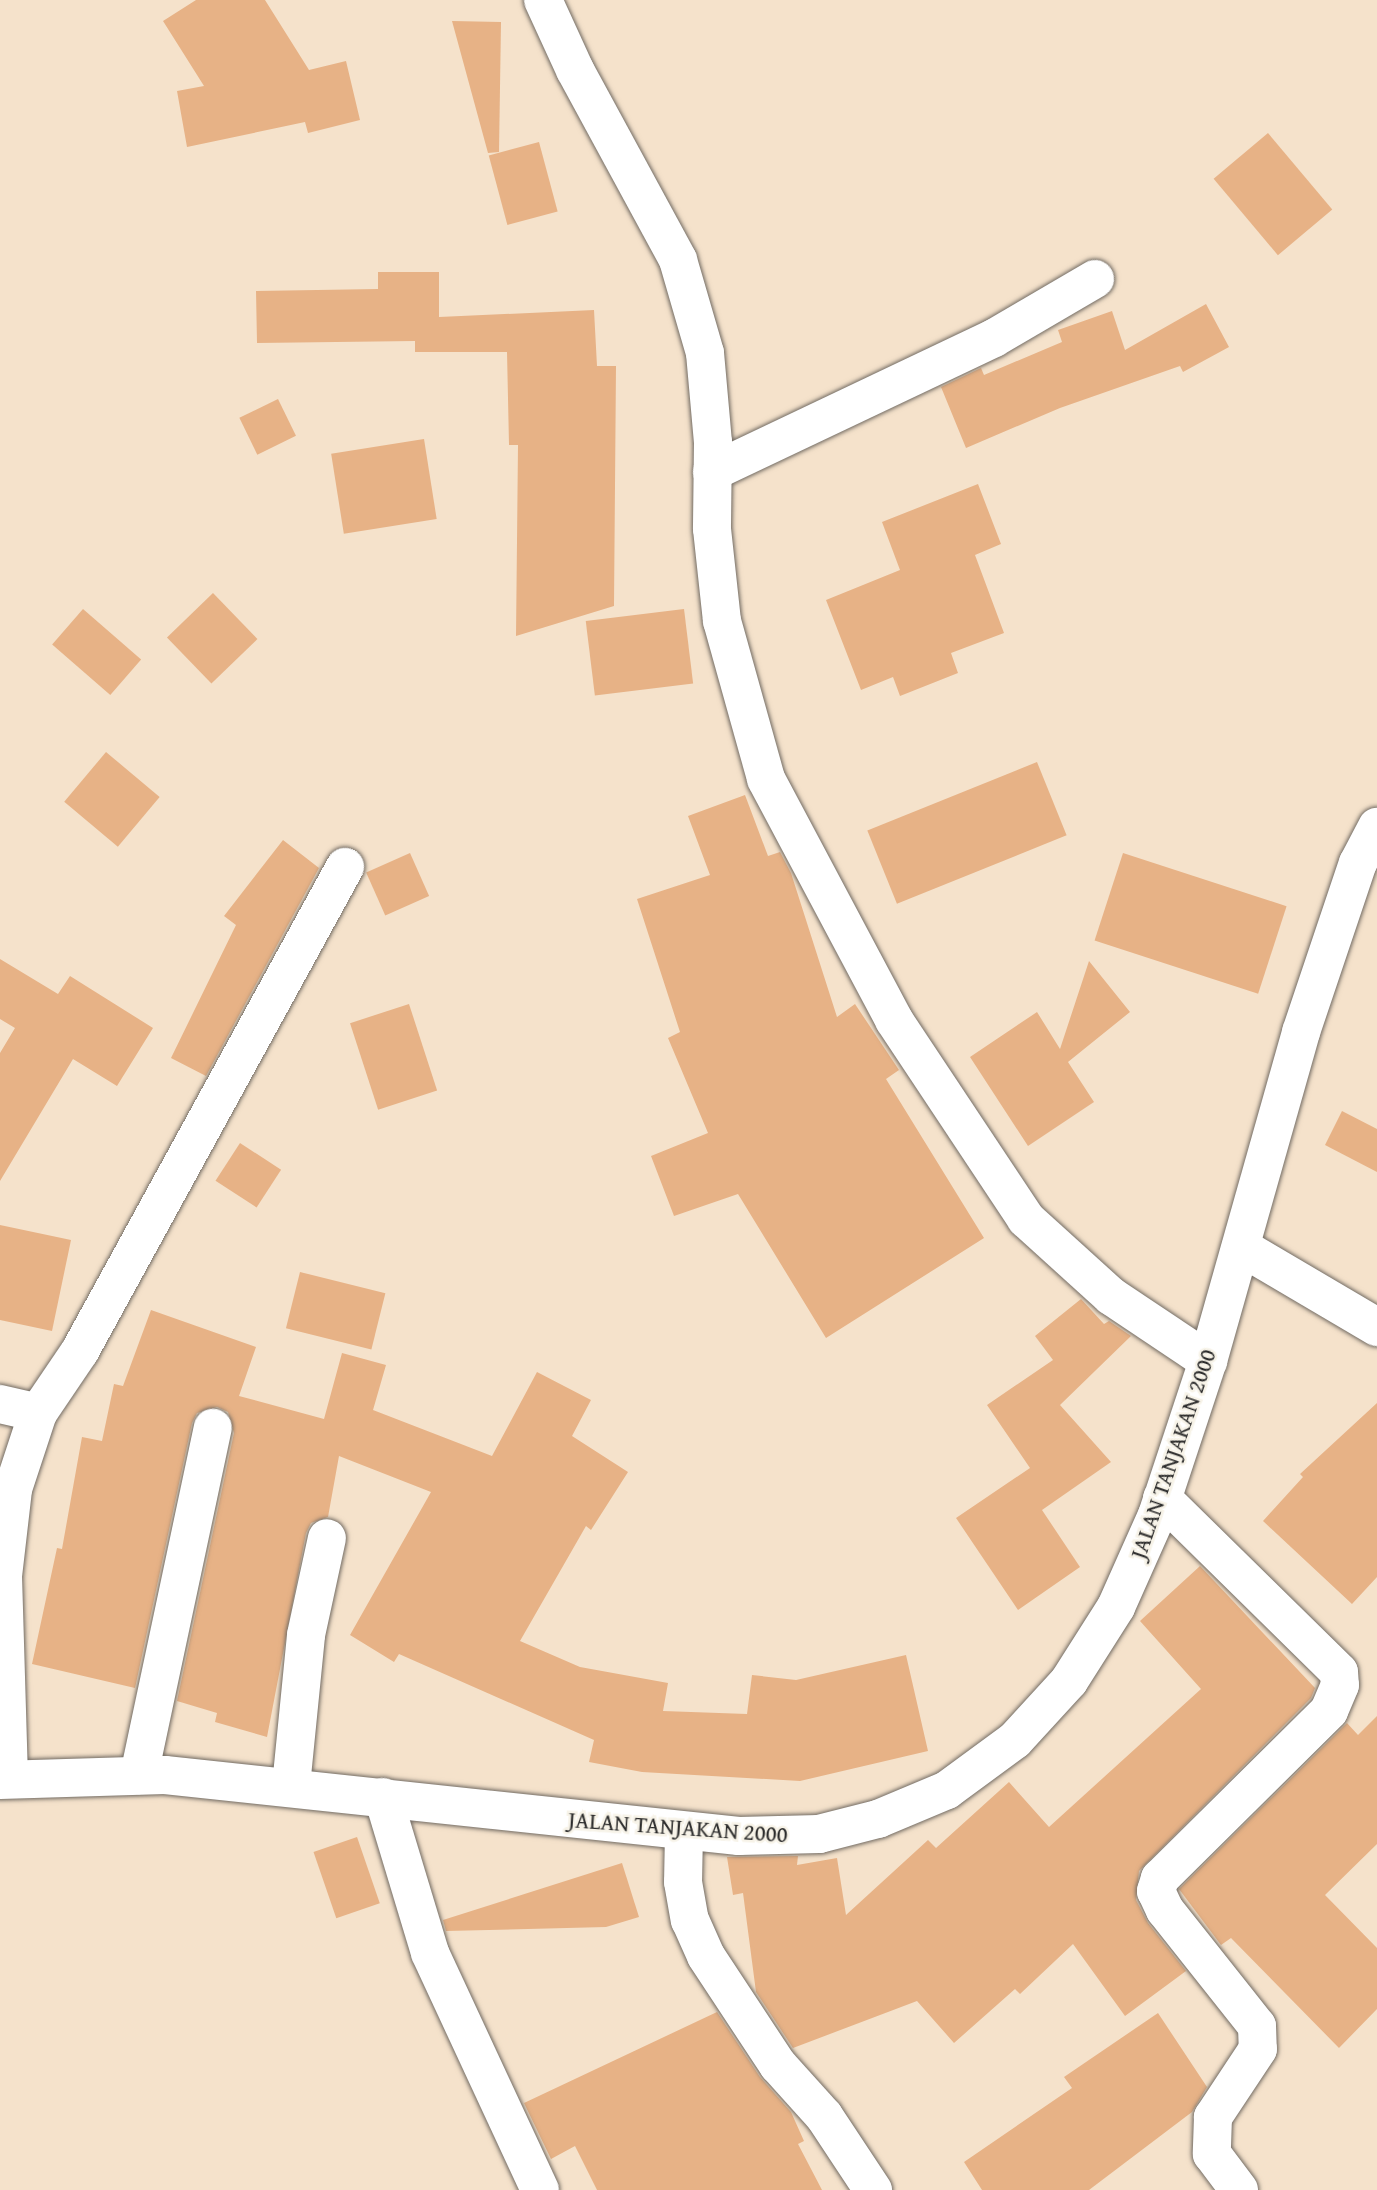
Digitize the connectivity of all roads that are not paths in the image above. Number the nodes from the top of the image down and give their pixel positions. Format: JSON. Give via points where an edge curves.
{"nodes":[{"id":1,"x":543,"y":0,"type":"edge"},
{"id":2,"x":1095,"y":279,"type":"dead end"},
{"id":3,"x":712,"y":472,"type":"junction"},
{"id":4,"x":1377,"y":827,"type":"edge"},
{"id":5,"x":345,"y":867,"type":"dead end"},
{"id":6,"x":1241,"y":1247,"type":"junction"},
{"id":7,"x":1377,"y":1327,"type":"edge"},
{"id":8,"x":1208,"y":1361,"type":"junction"},
{"id":9,"x":0,"y":1404,"type":"edge"},
{"id":10,"x":38,"y":1413,"type":"junction"},
{"id":11,"x":213,"y":1428,"type":"dead end"},
{"id":12,"x":1162,"y":1498,"type":"junction"},
{"id":13,"x":327,"y":1538,"type":"dead end"},
{"id":14,"x":2,"y":1576,"type":"edge"},
{"id":15,"x":139,"y":1775,"type":"junction"},
{"id":16,"x":4,"y":1779,"type":"edge"},
{"id":17,"x":291,"y":1786,"type":"junction"},
{"id":18,"x":383,"y":1797,"type":"junction"},
{"id":19,"x":684,"y":1832,"type":"junction"},
{"id":20,"x":540,"y":2190,"type":"edge"},
{"id":21,"x":873,"y":2190,"type":"edge"},
{"id":22,"x":1239,"y":2190,"type":"edge"}],
"edges":[{"from":1,"to":3,"type":"street","via":[[575,70],[678,260],[705,353]]},
{"from":2,"to":3,"type":"street","via":[[994,338]]},
{"from":3,"to":8,"type":"street","via":[[712,529],[722,621],[761,766],[894,1020],[1026,1219],[1111,1296]]},
{"from":4,"to":6,"type":"street","name":"JALAN TANJAKAN 2000","via":[[1358,863],[1301,1032]]},
{"from":5,"to":10,"type":"street","via":[[80,1351]]},
{"from":6,"to":7,"type":"street"},
{"from":6,"to":8,"type":"street","name":"JALAN TANJAKAN 2000"},
{"from":8,"to":12,"type":"street","name":"JALAN TANJAKAN 2000"},
{"from":9,"to":10,"type":"street"},
{"from":10,"to":14,"type":"street","via":[[13,1489]]},
{"from":11,"to":15,"type":"street"},
{"from":12,"to":19,"type":"street","name":"JALAN TANJAKAN 2000","via":[[1116,1607],[1069,1681],[1015,1740],[947,1790],[878,1819],[819,1834]]},
{"from":12,"to":22,"type":"street","via":[[1339,1672],[1340,1685],[1329,1712],[1160,1878],[1156,1891],[1165,1910],[1257,2026],[1258,2049],[1213,2117],[1212,2154]]},
{"from":13,"to":17,"type":"street","via":[[306,1635]]},
{"from":14,"to":16,"type":"street"},
{"from":15,"to":16,"type":"street","name":"JALAN TANJAKAN 2000"},
{"from":15,"to":17,"type":"street","name":"JALAN TANJAKAN 2000"},
{"from":17,"to":18,"type":"street","name":"JALAN TANJAKAN 2000"},
{"from":18,"to":19,"type":"street","name":"JALAN TANJAKAN 2000"},
{"from":18,"to":20,"type":"street","via":[[430,1954]]},
{"from":19,"to":21,"type":"street","via":[[683,1882],[690,1920],[706,1956],[778,2065],[824,2116]]}]}
